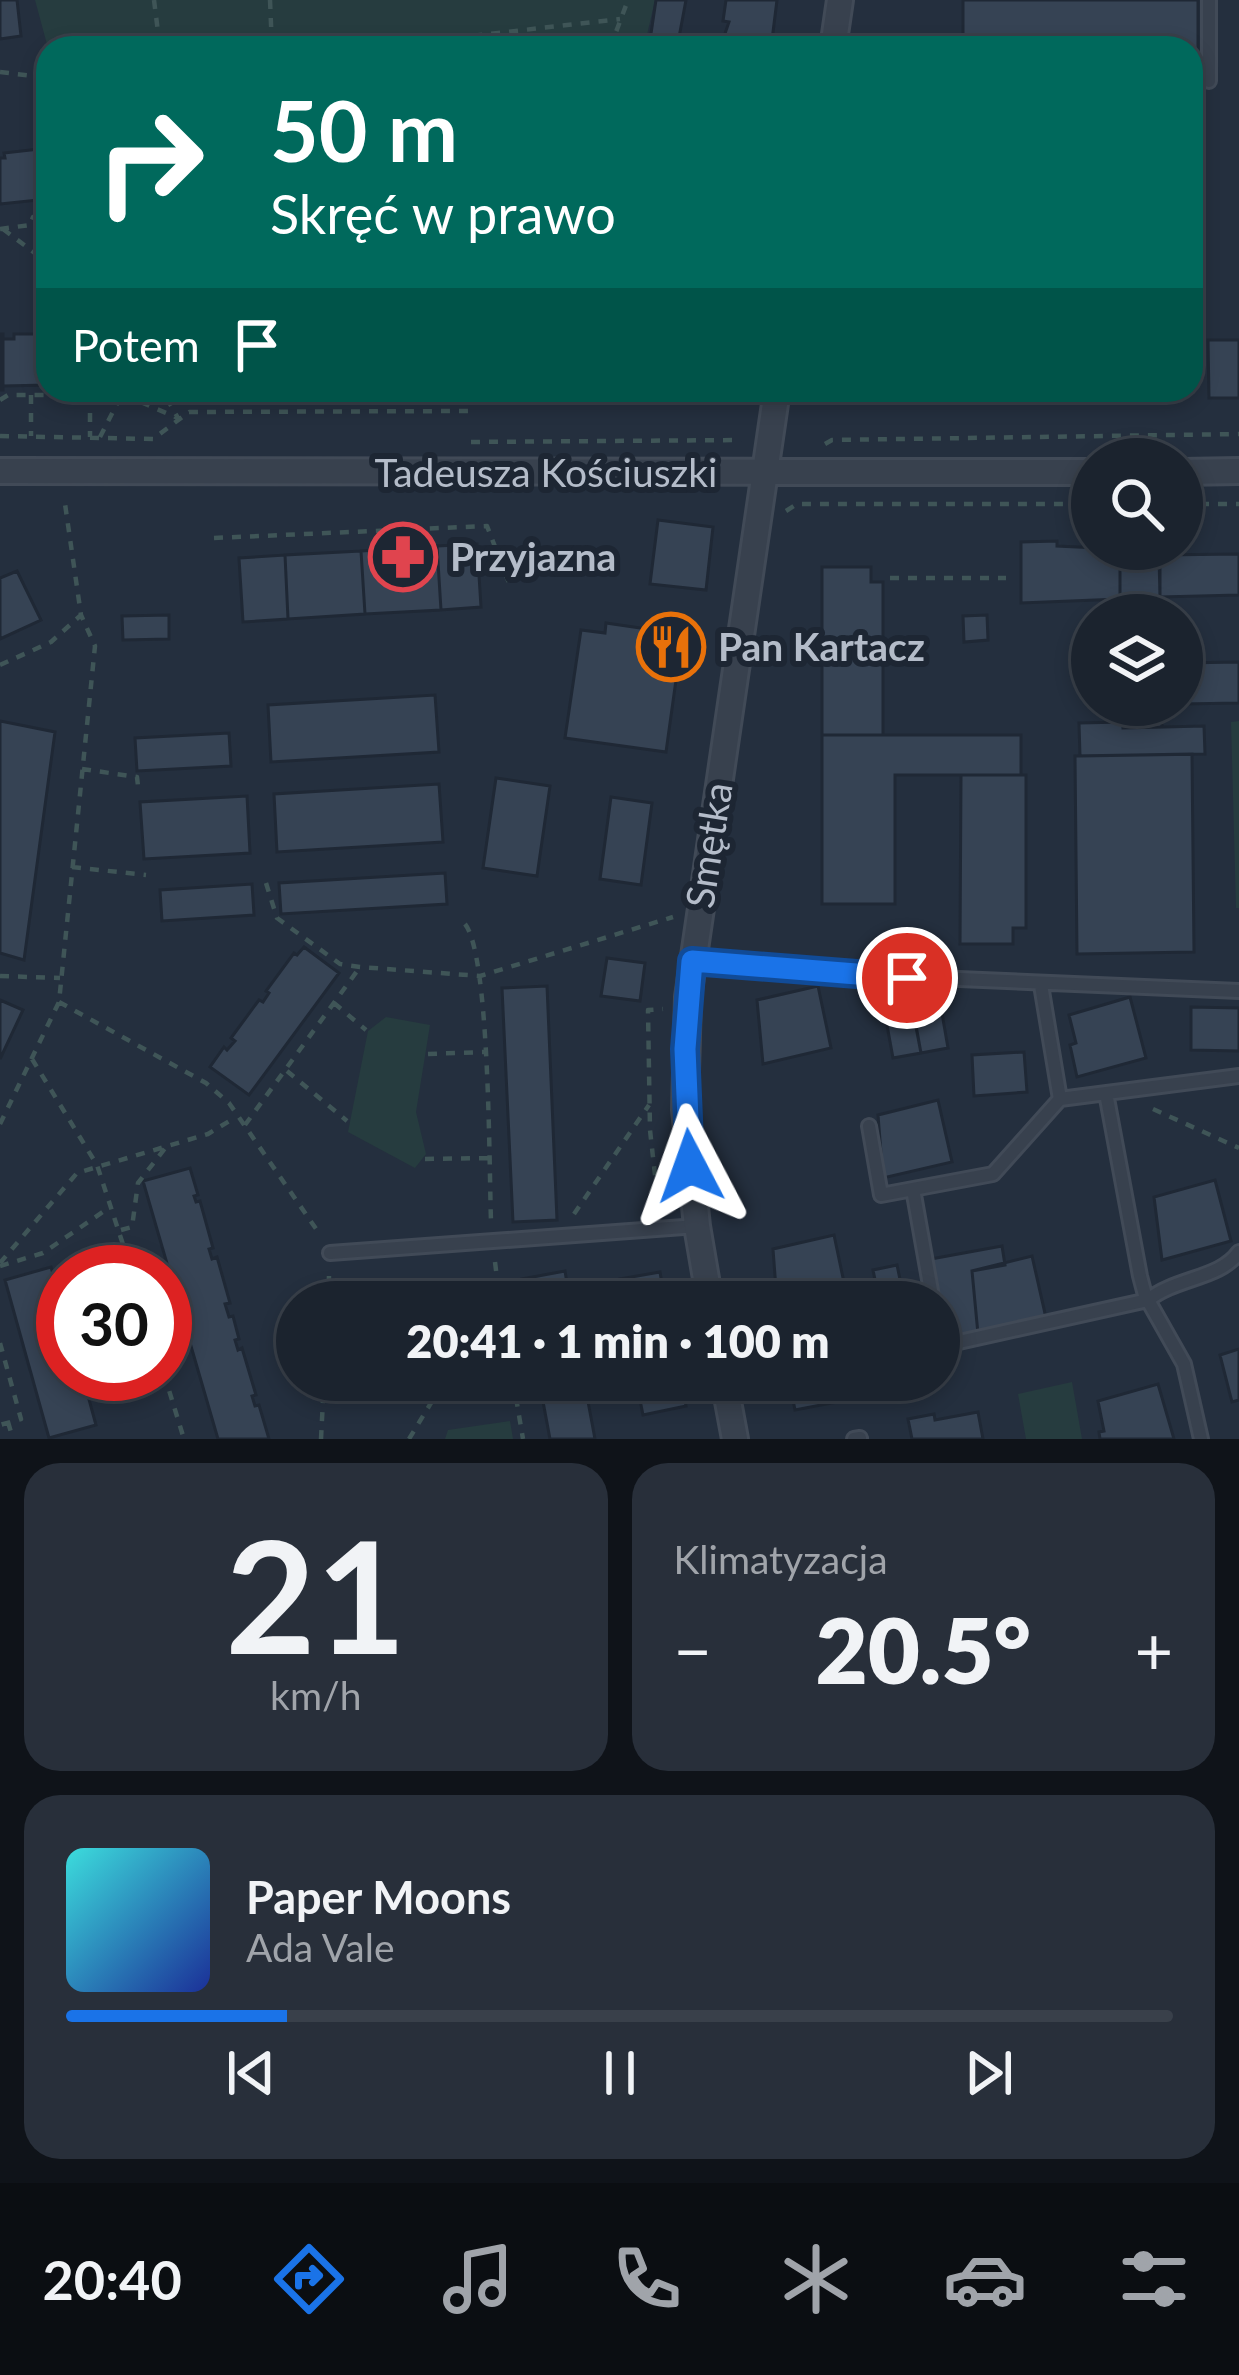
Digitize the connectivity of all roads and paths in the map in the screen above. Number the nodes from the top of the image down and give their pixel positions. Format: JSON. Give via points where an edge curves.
{"nodes":[{"id":1,"x":154,"y":0,"type":"edge"},
{"id":2,"x":270,"y":0,"type":"edge"},
{"id":3,"x":628,"y":0,"type":"edge"},
{"id":4,"x":840,"y":0,"type":"edge"},
{"id":5,"x":1208,"y":0,"type":"edge"},
{"id":6,"x":620,"y":19,"type":"junction"},
{"id":7,"x":158,"y":36,"type":"edge"},
{"id":8,"x":272,"y":36,"type":"edge"},
{"id":9,"x":482,"y":36,"type":"edge"},
{"id":10,"x":614,"y":36,"type":"edge"},
{"id":11,"x":835,"y":36,"type":"edge"},
{"id":12,"x":0,"y":72,"type":"edge"},
{"id":13,"x":36,"y":79,"type":"edge"},
{"id":14,"x":1209,"y":80,"type":"dead end"},
{"id":15,"x":36,"y":217,"type":"edge"},
{"id":16,"x":2,"y":229,"type":"edge"},
{"id":17,"x":36,"y":254,"type":"edge"},
{"id":18,"x":31,"y":395,"type":"junction"},
{"id":19,"x":36,"y":395,"type":"edge"},
{"id":20,"x":0,"y":400,"type":"edge"},
{"id":21,"x":89,"y":402,"type":"edge"},
{"id":22,"x":119,"y":402,"type":"edge"},
{"id":23,"x":145,"y":402,"type":"edge"},
{"id":24,"x":169,"y":402,"type":"edge"},
{"id":25,"x":776,"y":402,"type":"edge"},
{"id":26,"x":472,"y":411,"type":"dead end"},
{"id":27,"x":178,"y":418,"type":"junction"},
{"id":28,"x":1239,"y":434,"type":"edge"},
{"id":29,"x":0,"y":436,"type":"edge"},
{"id":30,"x":31,"y":436,"type":"junction"},
{"id":31,"x":90,"y":436,"type":"junction"},
{"id":32,"x":1148,"y":436,"type":"joint"},
{"id":33,"x":100,"y":437,"type":"junction"},
{"id":34,"x":471,"y":442,"type":"dead end"},
{"id":35,"x":730,"y":442,"type":"dead end"},
{"id":36,"x":815,"y":450,"type":"dead end"},
{"id":37,"x":0,"y":471,"type":"edge"},
{"id":38,"x":1239,"y":471,"type":"edge"},
{"id":39,"x":1071,"y":472,"type":"edge"},
{"id":40,"x":1203,"y":472,"type":"edge"},
{"id":41,"x":762,"y":473,"type":"junction"},
{"id":42,"x":64,"y":496,"type":"dead end"},
{"id":43,"x":1071,"y":504,"type":"edge"},
{"id":44,"x":1203,"y":504,"type":"edge"},
{"id":45,"x":1239,"y":504,"type":"edge"},
{"id":46,"x":785,"y":516,"type":"dead end"},
{"id":47,"x":214,"y":538,"type":"dead end"},
{"id":48,"x":890,"y":578,"type":"dead end"},
{"id":49,"x":1006,"y":578,"type":"dead end"},
{"id":50,"x":509,"y":583,"type":"dead end"},
{"id":51,"x":81,"y":615,"type":"junction"},
{"id":52,"x":0,"y":665,"type":"edge"},
{"id":53,"x":82,"y":769,"type":"junction"},
{"id":54,"x":138,"y":785,"type":"dead end"},
{"id":55,"x":72,"y":867,"type":"junction"},
{"id":56,"x":146,"y":874,"type":"dead end"},
{"id":57,"x":266,"y":883,"type":"dead end"},
{"id":58,"x":679,"y":915,"type":"dead end"},
{"id":59,"x":465,"y":924,"type":"dead end"},
{"id":60,"x":692,"y":961,"type":"junction"},
{"id":61,"x":360,"y":967,"type":"junction"},
{"id":62,"x":0,"y":976,"type":"edge"},
{"id":63,"x":480,"y":976,"type":"junction"},
{"id":64,"x":61,"y":978,"type":"junction"},
{"id":65,"x":1041,"y":985,"type":"junction"},
{"id":66,"x":1239,"y":991,"type":"edge"},
{"id":67,"x":59,"y":1002,"type":"junction"},
{"id":68,"x":334,"y":1003,"type":"junction"},
{"id":69,"x":669,"y":1008,"type":"dead end"},
{"id":70,"x":366,"y":1030,"type":"dead end"},
{"id":71,"x":484,"y":1052,"type":"junction"},
{"id":72,"x":428,"y":1054,"type":"dead end"},
{"id":73,"x":32,"y":1059,"type":"junction"},
{"id":74,"x":285,"y":1070,"type":"junction"},
{"id":75,"x":1239,"y":1076,"type":"edge"},
{"id":76,"x":1110,"y":1093,"type":"junction"},
{"id":77,"x":1060,"y":1099,"type":"junction"},
{"id":78,"x":649,"y":1105,"type":"junction"},
{"id":79,"x":238,"y":1116,"type":"junction"},
{"id":80,"x":347,"y":1120,"type":"dead end"},
{"id":81,"x":0,"y":1124,"type":"edge"},
{"id":82,"x":244,"y":1125,"type":"junction"},
{"id":83,"x":869,"y":1126,"type":"dead end"},
{"id":84,"x":166,"y":1147,"type":"junction"},
{"id":85,"x":1239,"y":1148,"type":"edge"},
{"id":86,"x":489,"y":1158,"type":"junction"},
{"id":87,"x":425,"y":1159,"type":"dead end"},
{"id":88,"x":98,"y":1165,"type":"junction"},
{"id":89,"x":913,"y":1189,"type":"junction"},
{"id":90,"x":111,"y":1207,"type":"junction"},
{"id":91,"x":697,"y":1226,"type":"junction"},
{"id":92,"x":661,"y":1229,"type":"junction"},
{"id":93,"x":118,"y":1231,"type":"junction"},
{"id":94,"x":557,"y":1237,"type":"junction"},
{"id":95,"x":492,"y":1242,"type":"junction"},
{"id":96,"x":122,"y":1245,"type":"edge"},
{"id":97,"x":1239,"y":1252,"type":"edge"},
{"id":98,"x":330,"y":1253,"type":"junction"},
{"id":99,"x":0,"y":1264,"type":"edge"},
{"id":100,"x":329,"y":1281,"type":"edge"},
{"id":101,"x":497,"y":1281,"type":"edge"},
{"id":102,"x":706,"y":1281,"type":"edge"},
{"id":103,"x":929,"y":1281,"type":"edge"},
{"id":104,"x":1148,"y":1300,"type":"junction"},
{"id":105,"x":960,"y":1342,"type":"edge"},
{"id":106,"x":0,"y":1343,"type":"edge"},
{"id":107,"x":173,"y":1401,"type":"edge"},
{"id":108,"x":323,"y":1401,"type":"edge"},
{"id":109,"x":432,"y":1401,"type":"edge"},
{"id":110,"x":517,"y":1401,"type":"edge"},
{"id":111,"x":728,"y":1401,"type":"edge"},
{"id":112,"x":8,"y":1422,"type":"junction"},
{"id":113,"x":0,"y":1425,"type":"edge"},
{"id":114,"x":184,"y":1437,"type":"edge"},
{"id":115,"x":13,"y":1439,"type":"edge"},
{"id":116,"x":170,"y":1439,"type":"edge"},
{"id":117,"x":321,"y":1439,"type":"edge"},
{"id":118,"x":409,"y":1439,"type":"edge"},
{"id":119,"x":523,"y":1439,"type":"edge"},
{"id":120,"x":735,"y":1439,"type":"edge"},
{"id":121,"x":1201,"y":1439,"type":"edge"}],
"edges":[{"from":1,"to":7,"type":"path"},
{"from":2,"to":8,"type":"path"},
{"from":3,"to":6,"type":"path"},
{"from":4,"to":11,"type":"street"},
{"from":5,"to":14,"type":"lane"},
{"from":6,"to":9,"type":"path"},
{"from":6,"to":10,"type":"path"},
{"from":12,"to":13,"type":"path"},
{"from":15,"to":16,"type":"path"},
{"from":16,"to":17,"type":"path"},
{"from":18,"to":19,"type":"path"},
{"from":18,"to":20,"type":"path"},
{"from":18,"to":30,"type":"path"},
{"from":21,"to":31,"type":"path"},
{"from":22,"to":33,"type":"path"},
{"from":23,"to":27,"type":"path"},
{"from":24,"to":27,"type":"path"},
{"from":25,"to":41,"type":"street","name":"Smętka"},
{"from":26,"to":27,"type":"path"},
{"from":27,"to":33,"type":"path","via":[[153,439]]},
{"from":28,"to":32,"type":"path"},
{"from":29,"to":30,"type":"path"},
{"from":30,"to":31,"type":"path"},
{"from":31,"to":33,"type":"path"},
{"from":32,"to":36,"type":"path","via":[[832,440]]},
{"from":34,"to":35,"type":"path"},
{"from":37,"to":41,"type":"street","name":"Tadeusza Kościuszki"},
{"from":38,"to":40,"type":"street"},
{"from":39,"to":41,"type":"street","name":"Tadeusza Kościuszki"},
{"from":41,"to":60,"type":"street","name":"Smętka"},
{"from":42,"to":51,"type":"path"},
{"from":43,"to":46,"type":"path","via":[[796,504]]},
{"from":44,"to":45,"type":"path"},
{"from":47,"to":50,"type":"path","via":[[488,526]]},
{"from":48,"to":49,"type":"path"},
{"from":51,"to":52,"type":"path","via":[[51,642]]},
{"from":51,"to":53,"type":"path","via":[[95,646]]},
{"from":53,"to":54,"type":"path","via":[[137,777]]},
{"from":53,"to":55,"type":"path"},
{"from":55,"to":56,"type":"path"},
{"from":55,"to":64,"type":"path"},
{"from":57,"to":61,"type":"path","via":[[277,917],[340,964]]},
{"from":58,"to":63,"type":"path"},
{"from":59,"to":63,"type":"path"},
{"from":60,"to":65,"type":"lane"},
{"from":60,"to":91,"type":"street","name":"Smętka","via":[[686,1110]]},
{"from":61,"to":63,"type":"path"},
{"from":61,"to":68,"type":"path"},
{"from":62,"to":64,"type":"path"},
{"from":63,"to":71,"type":"path"},
{"from":64,"to":67,"type":"path"},
{"from":65,"to":66,"type":"lane"},
{"from":65,"to":77,"type":"lane"},
{"from":67,"to":73,"type":"path"},
{"from":67,"to":79,"type":"path","via":[[206,1083]]},
{"from":68,"to":70,"type":"path"},
{"from":68,"to":74,"type":"path"},
{"from":69,"to":78,"type":"path","via":[[648,1010]]},
{"from":71,"to":72,"type":"path"},
{"from":71,"to":86,"type":"path"},
{"from":73,"to":81,"type":"path"},
{"from":73,"to":88,"type":"path"},
{"from":74,"to":80,"type":"path"},
{"from":74,"to":82,"type":"path"},
{"from":75,"to":76,"type":"lane"},
{"from":76,"to":77,"type":"lane"},
{"from":76,"to":85,"type":"path"},
{"from":76,"to":104,"type":"lane"},
{"from":77,"to":89,"type":"lane","via":[[993,1174]]},
{"from":78,"to":92,"type":"path"},
{"from":78,"to":94,"type":"path"},
{"from":79,"to":82,"type":"path"},
{"from":79,"to":84,"type":"path"},
{"from":82,"to":98,"type":"path"},
{"from":83,"to":89,"type":"lane","via":[[881,1195]]},
{"from":84,"to":88,"type":"path"},
{"from":84,"to":93,"type":"path","via":[[138,1183],[133,1227]]},
{"from":86,"to":87,"type":"path"},
{"from":86,"to":95,"type":"path"},
{"from":88,"to":90,"type":"path"},
{"from":88,"to":99,"type":"path","via":[[76,1173]]},
{"from":89,"to":103,"type":"lane"},
{"from":90,"to":93,"type":"path"},
{"from":90,"to":99,"type":"path","via":[[43,1253]]},
{"from":91,"to":92,"type":"lane"},
{"from":91,"to":102,"type":"street","name":"Smętka"},
{"from":92,"to":94,"type":"lane"},
{"from":93,"to":96,"type":"path"},
{"from":94,"to":95,"type":"lane"},
{"from":95,"to":98,"type":"lane"},
{"from":95,"to":101,"type":"path"},
{"from":97,"to":104,"type":"lane","via":[[1228,1268],[1166,1286]]},
{"from":98,"to":100,"type":"path"},
{"from":104,"to":105,"type":"lane"},
{"from":104,"to":121,"type":"lane","via":[[1184,1364]]},
{"from":106,"to":112,"type":"path","via":[[21,1419]]},
{"from":107,"to":114,"type":"path"},
{"from":108,"to":117,"type":"path"},
{"from":109,"to":118,"type":"path"},
{"from":110,"to":119,"type":"path"},
{"from":111,"to":120,"type":"street"},
{"from":112,"to":113,"type":"path"},
{"from":112,"to":115,"type":"path"},
{"from":114,"to":116,"type":"path"}]}
